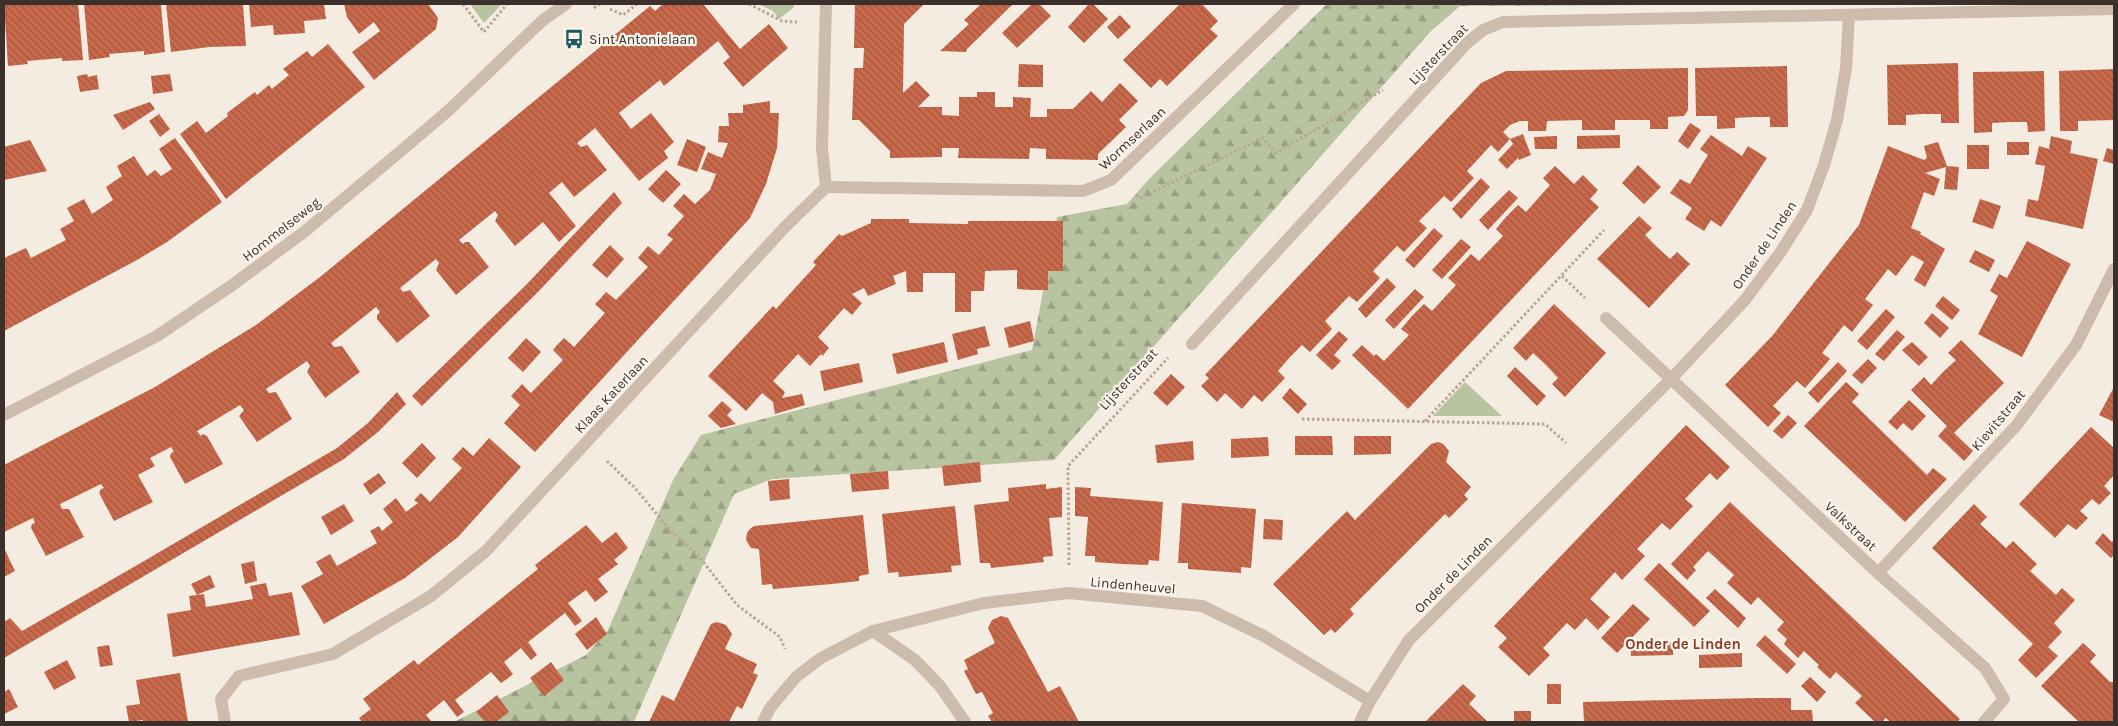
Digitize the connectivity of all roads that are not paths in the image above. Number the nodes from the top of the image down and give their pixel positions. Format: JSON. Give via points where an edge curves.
{"nodes":[{"id":1,"x":551,"y":4,"type":"edge"},
{"id":2,"x":566,"y":4,"type":"edge"},
{"id":3,"x":826,"y":4,"type":"edge"},
{"id":4,"x":1294,"y":4,"type":"edge"},
{"id":5,"x":2114,"y":9,"type":"edge"},
{"id":6,"x":1849,"y":15,"type":"junction"},
{"id":7,"x":543,"y":20,"type":"junction"},
{"id":8,"x":826,"y":187,"type":"junction"},
{"id":9,"x":2114,"y":269,"type":"edge"},
{"id":10,"x":1606,"y":318,"type":"road end"},
{"id":11,"x":1192,"y":344,"type":"road end"},
{"id":12,"x":1671,"y":379,"type":"junction"},
{"id":13,"x":4,"y":414,"type":"edge"},
{"id":14,"x":1878,"y":572,"type":"junction"},
{"id":15,"x":873,"y":631,"type":"junction"},
{"id":16,"x":1370,"y":701,"type":"junction"},
{"id":17,"x":225,"y":722,"type":"edge"},
{"id":18,"x":763,"y":722,"type":"edge"},
{"id":19,"x":965,"y":722,"type":"edge"},
{"id":20,"x":1360,"y":722,"type":"edge"},
{"id":21,"x":1984,"y":722,"type":"edge"}],
"edges":[{"from":1,"to":7,"type":"street","name":"Hommelseweg"},
{"from":2,"to":7,"type":"street","name":"Hommelseweg"},
{"from":3,"to":8,"type":"street","via":[[822,148]]},
{"from":4,"to":8,"type":"street","name":"Wormserlaan","via":[[1111,180],[1083,191]]},
{"from":5,"to":6,"type":"street","name":"Lijsterstraat"},
{"from":6,"to":11,"type":"street","name":"Lijsterstraat","via":[[1532,20],[1503,22],[1483,30],[1412,102]]},
{"from":6,"to":12,"type":"street","name":"Onder de Linden","via":[[1846,68],[1837,120],[1807,210],[1745,300]]},
{"from":7,"to":13,"type":"street","name":"Hommelseweg","via":[[449,110],[304,232],[231,286],[157,336]]},
{"from":8,"to":17,"type":"street","name":"Klaas Katerlaan","via":[[486,551],[431,596],[333,654],[239,676],[221,699]]},
{"from":9,"to":14,"type":"street","name":"Kievitstraat","via":[[2076,345],[2016,426]]},
{"from":10,"to":12,"type":"street"},
{"from":12,"to":14,"type":"street","name":"Valkstraat"},
{"from":12,"to":16,"type":"street","name":"Onder de Linden","via":[[1409,640]]},
{"from":14,"to":21,"type":"street","name":"Valkstraat","via":[[1985,668],[2004,699]]},
{"from":15,"to":16,"type":"street","name":"Lindenheuvel","via":[[984,603],[1069,593],[1202,606],[1264,636]]},
{"from":15,"to":18,"type":"street","name":"Lindenheuvel","via":[[821,658],[796,677],[770,708]]},
{"from":15,"to":19,"type":"street","via":[[915,660],[940,686]]},
{"from":16,"to":20,"type":"street","name":"Onder de Linden"}]}
